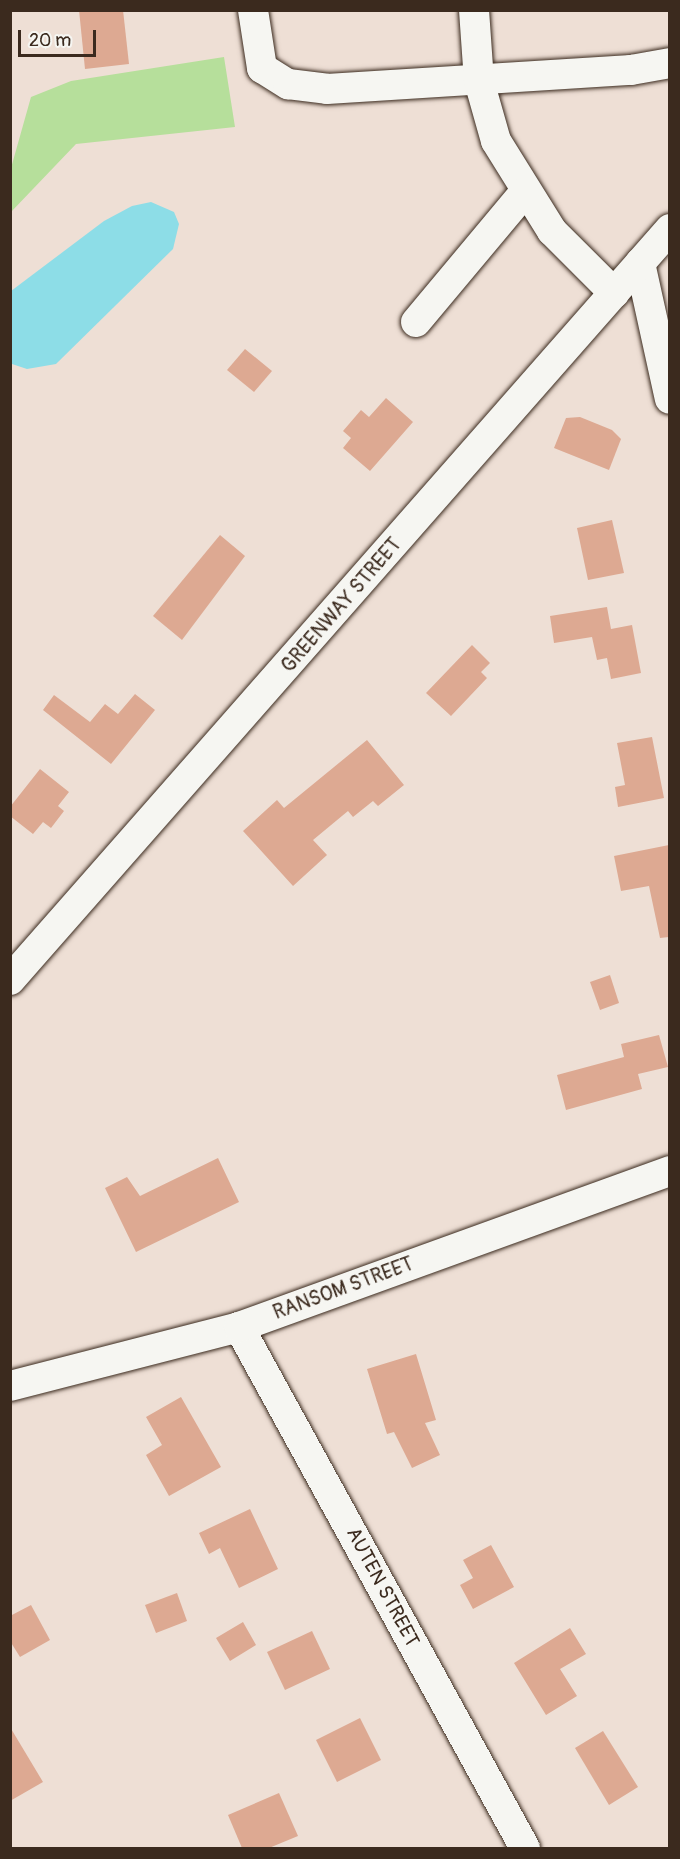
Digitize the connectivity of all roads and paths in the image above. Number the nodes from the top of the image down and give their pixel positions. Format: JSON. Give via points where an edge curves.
{"nodes":[{"id":1,"x":253,"y":10,"type":"edge"},
{"id":2,"x":474,"y":10,"type":"edge"},
{"id":3,"x":669,"y":63,"type":"edge"},
{"id":4,"x":479,"y":81,"type":"junction"},
{"id":5,"x":524,"y":193,"type":"junction"},
{"id":6,"x":669,"y":229,"type":"edge"},
{"id":7,"x":640,"y":263,"type":"junction"},
{"id":8,"x":614,"y":293,"type":"junction"},
{"id":9,"x":416,"y":322,"type":"dead end"},
{"id":10,"x":669,"y":399,"type":"edge"},
{"id":11,"x":10,"y":980,"type":"edge"},
{"id":12,"x":669,"y":1171,"type":"edge"},
{"id":13,"x":239,"y":1327,"type":"junction"},
{"id":14,"x":10,"y":1386,"type":"edge"},
{"id":15,"x":525,"y":1848,"type":"edge"}],
"edges":[{"from":1,"to":4,"type":"street","via":[[262,68],[288,84],[327,89]]},
{"from":2,"to":4,"type":"street"},
{"from":3,"to":4,"type":"street","via":[[631,70]]},
{"from":4,"to":5,"type":"street","via":[[496,141]]},
{"from":5,"to":8,"type":"street","via":[[552,231]]},
{"from":5,"to":9,"type":"street"},
{"from":6,"to":7,"type":"street","name":"GREENWAY STREET"},
{"from":7,"to":8,"type":"street","name":"GREENWAY STREET"},
{"from":7,"to":10,"type":"street"},
{"from":8,"to":11,"type":"street","name":"GREENWAY STREET"},
{"from":12,"to":13,"type":"street","name":"RANSOM STREET"},
{"from":13,"to":14,"type":"street","name":"RANSOM STREET"},
{"from":13,"to":15,"type":"street","name":"AUTEN STREET"}]}
